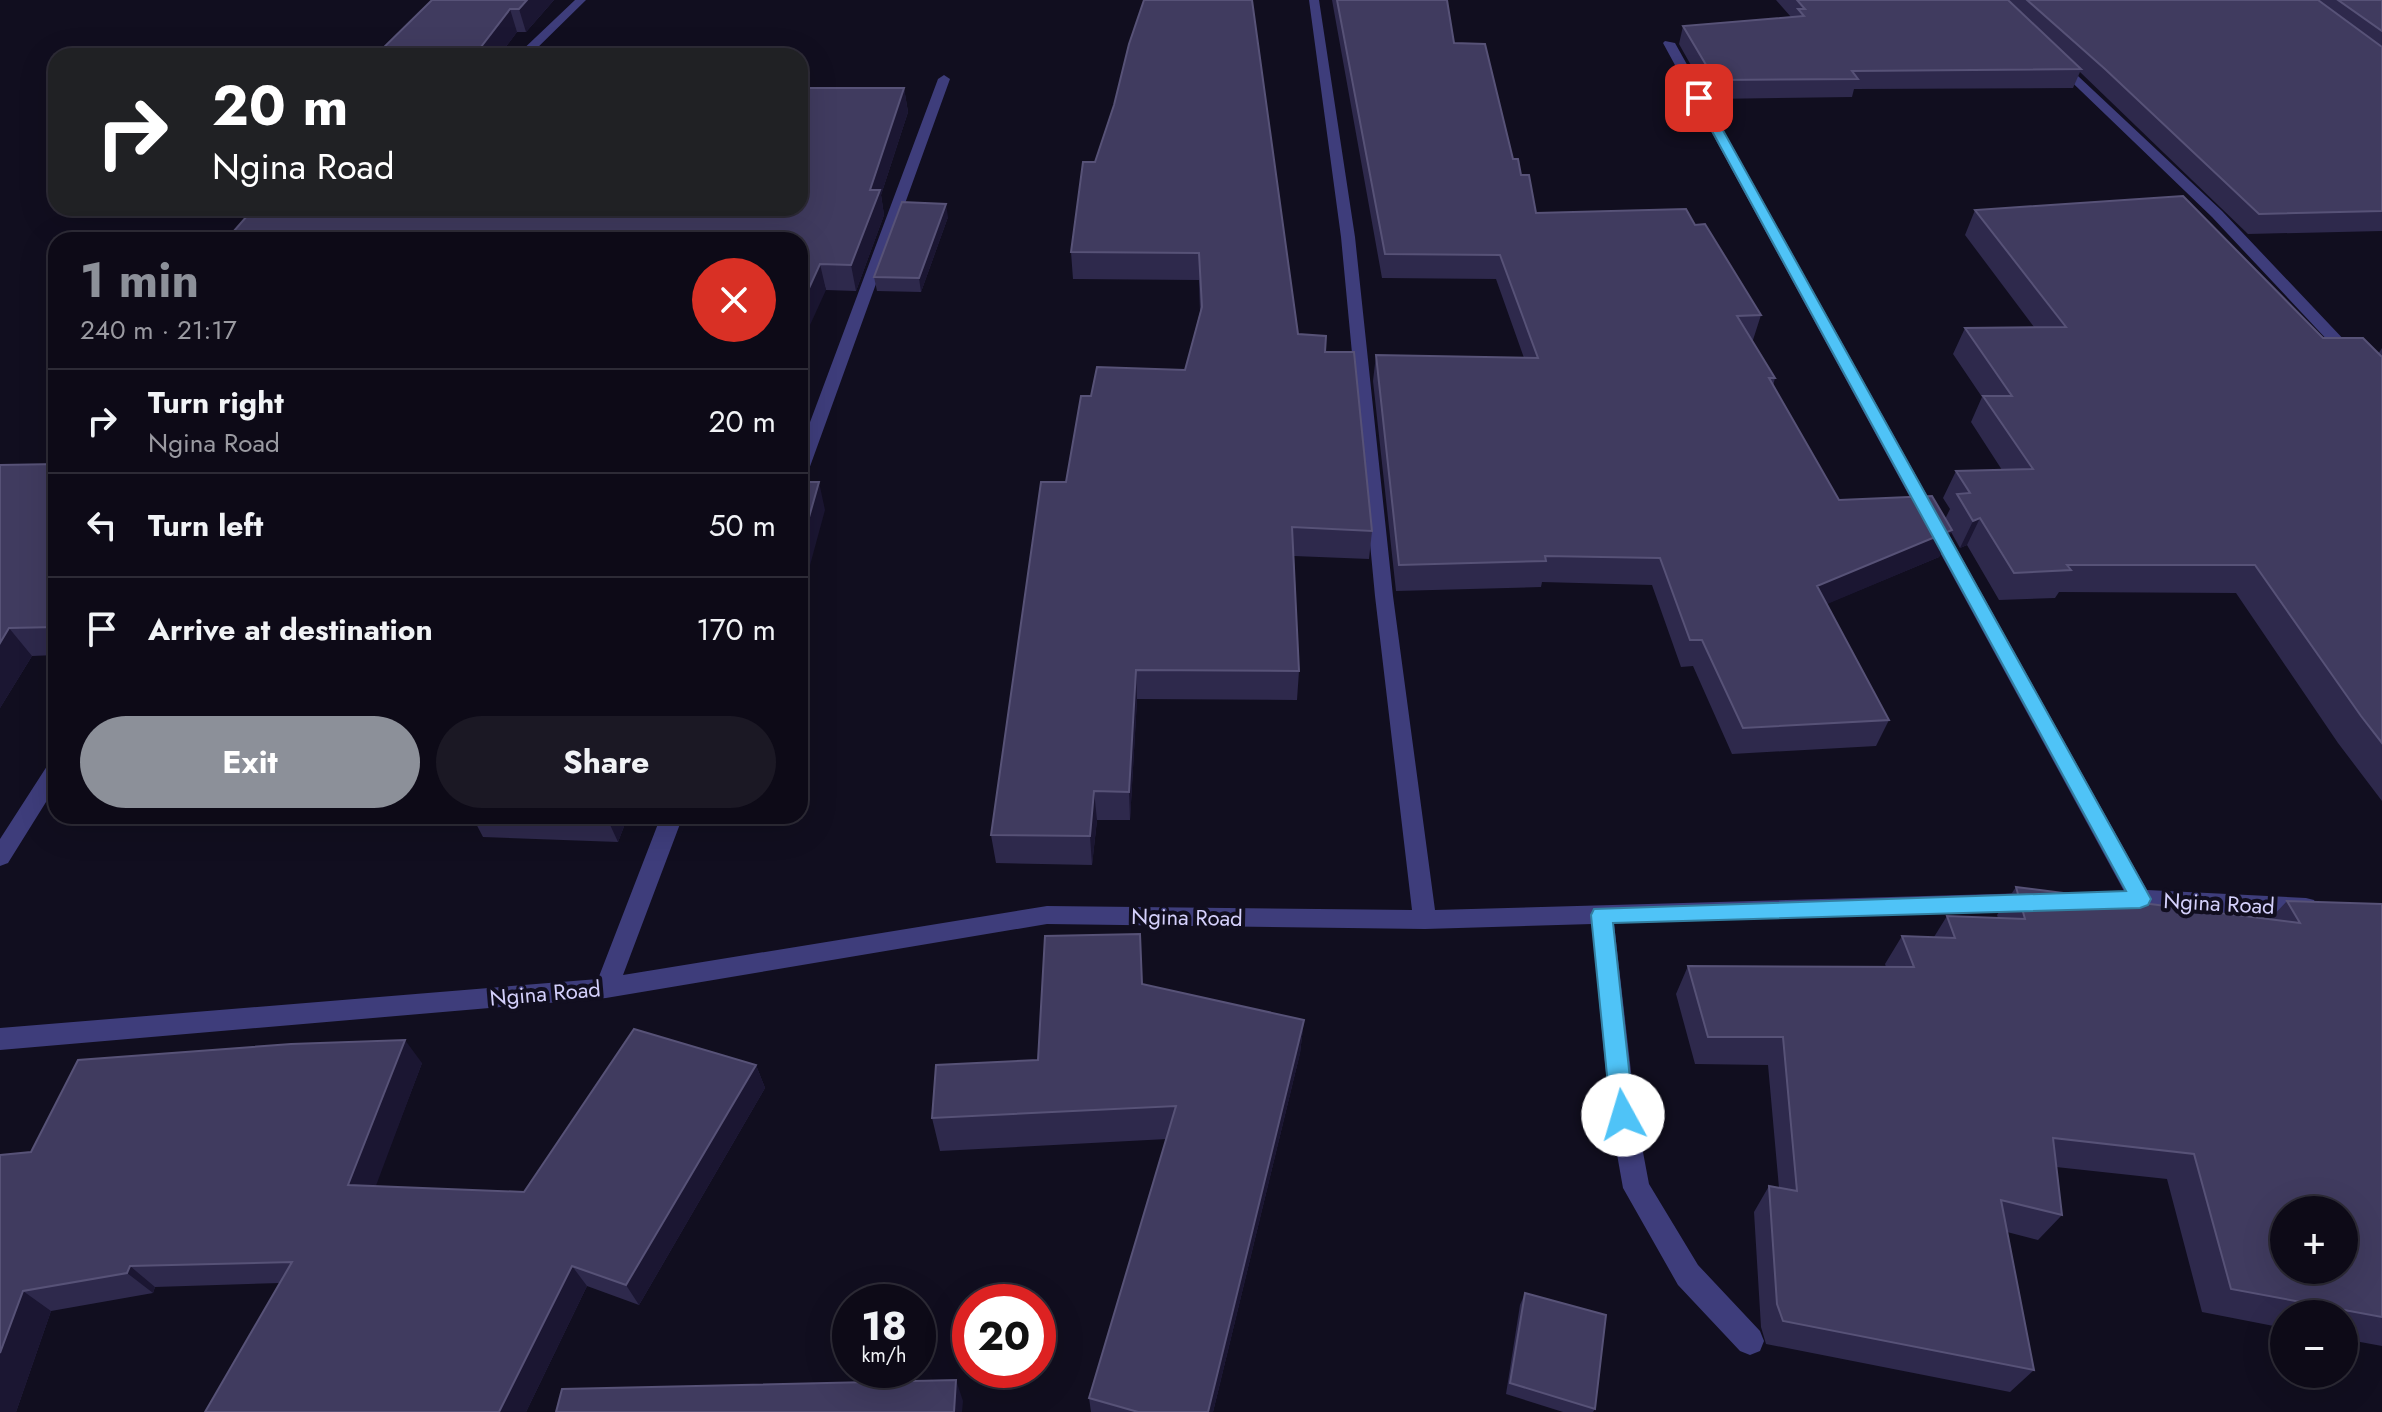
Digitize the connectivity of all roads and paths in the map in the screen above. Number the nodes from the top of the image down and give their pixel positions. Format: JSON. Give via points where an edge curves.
{"nodes":[{"id":1,"x":581,"y":0,"type":"edge"},
{"id":2,"x":1314,"y":0,"type":"edge"},
{"id":3,"x":1669,"y":43,"type":"dead end"},
{"id":4,"x":530,"y":48,"type":"edge"},
{"id":5,"x":2047,"y":54,"type":"edge"},
{"id":6,"x":944,"y":79,"type":"dead end"},
{"id":7,"x":2382,"y":389,"type":"edge"},
{"id":8,"x":808,"y":450,"type":"edge"},
{"id":9,"x":48,"y":782,"type":"edge"},
{"id":10,"x":669,"y":824,"type":"edge"},
{"id":11,"x":0,"y":857,"type":"edge"},
{"id":12,"x":2140,"y":899,"type":"junction"},
{"id":13,"x":2077,"y":901,"type":"edge"},
{"id":14,"x":2045,"y":902,"type":"edge"},
{"id":15,"x":2322,"y":908,"type":"edge"},
{"id":16,"x":1602,"y":915,"type":"junction"},
{"id":17,"x":1425,"y":920,"type":"junction"},
{"id":18,"x":606,"y":988,"type":"junction"},
{"id":19,"x":0,"y":1039,"type":"edge"},
{"id":20,"x":1750,"y":1341,"type":"dead end"}],
"edges":[{"from":1,"to":4,"type":"street"},
{"from":2,"to":17,"type":"street","via":[[1348,237],[1384,596]]},
{"from":3,"to":12,"type":"street"},
{"from":5,"to":7,"type":"street","via":[[2217,214]]},
{"from":6,"to":8,"type":"street"},
{"from":9,"to":11,"type":"street"},
{"from":10,"to":18,"type":"street"},
{"from":12,"to":13,"type":"street","name":"Ngina Road"},
{"from":12,"to":15,"type":"street","name":"Ngina Road"},
{"from":14,"to":16,"type":"street","name":"Ngina Road"},
{"from":16,"to":17,"type":"street","name":"Ngina Road"},
{"from":16,"to":20,"type":"street","via":[[1636,1188],[1688,1275]]},
{"from":17,"to":18,"type":"street","name":"Ngina Road","via":[[1047,915]]},
{"from":18,"to":19,"type":"street","name":"Ngina Road"}]}
